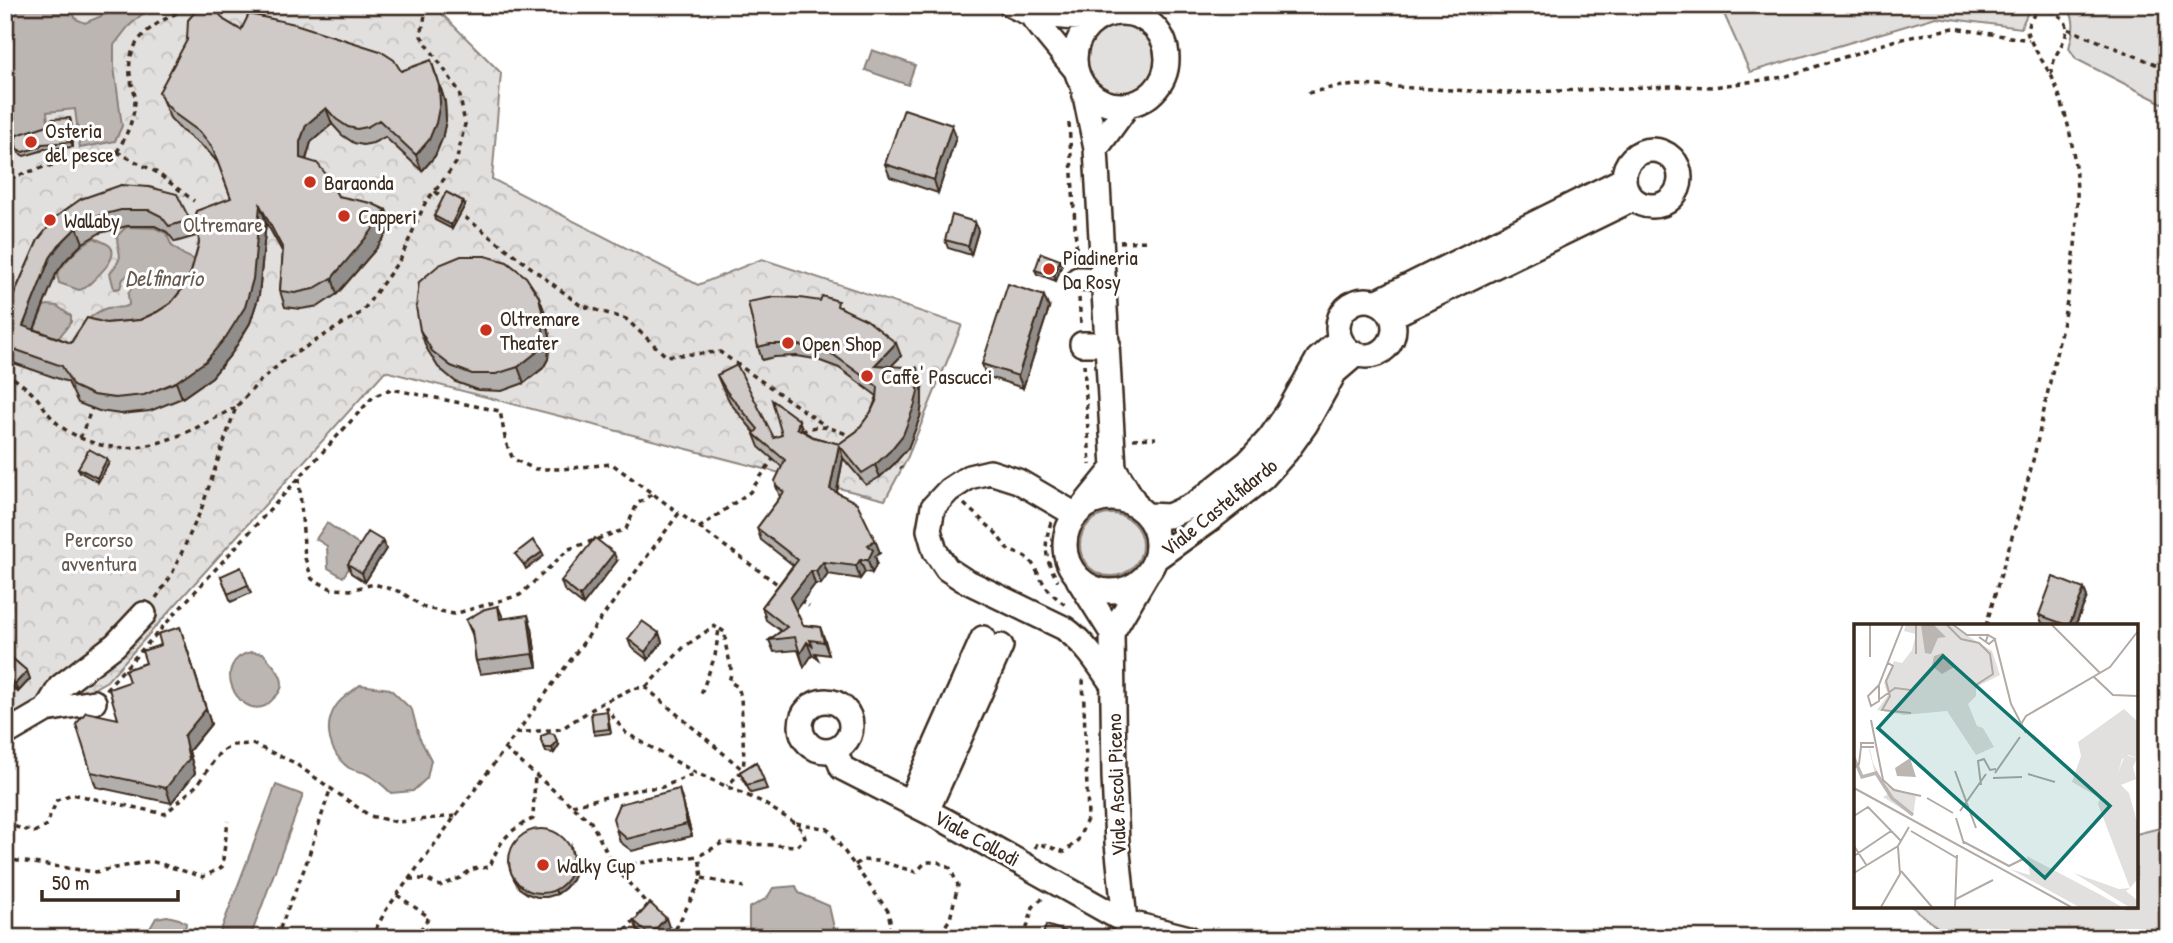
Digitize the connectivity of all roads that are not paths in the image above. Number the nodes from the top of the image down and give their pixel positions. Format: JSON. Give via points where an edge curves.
{"nodes":[{"id":1,"x":1014,"y":12,"type":"edge"},
{"id":2,"x":1097,"y":20,"type":"junction"},
{"id":3,"x":1079,"y":77,"type":"junction"},
{"id":4,"x":1128,"y":105,"type":"junction"},
{"id":5,"x":1096,"y":149,"type":"junction"},
{"id":6,"x":1628,"y":189,"type":"dead end"},
{"id":7,"x":1078,"y":279,"type":"road end"},
{"id":8,"x":1104,"y":280,"type":"junction"},
{"id":9,"x":1384,"y":309,"type":"junction"},
{"id":10,"x":1082,"y":344,"type":"road end"},
{"id":11,"x":1108,"y":344,"type":"junction"},
{"id":12,"x":1348,"y":347,"type":"junction"},
{"id":13,"x":1114,"y":468,"type":"junction"},
{"id":14,"x":1067,"y":510,"type":"junction"},
{"id":15,"x":1142,"y":511,"type":"junction"},
{"id":16,"x":1152,"y":565,"type":"junction"},
{"id":17,"x":1067,"y":578,"type":"junction"},
{"id":18,"x":144,"y":614,"type":"road end"},
{"id":19,"x":1112,"y":632,"type":"junction"},
{"id":20,"x":992,"y":642,"type":"dead end"},
{"id":21,"x":1112,"y":684,"type":"junction"},
{"id":22,"x":94,"y":702,"type":"road end"},
{"id":23,"x":46,"y":710,"type":"junction"},
{"id":24,"x":5,"y":734,"type":"edge"},
{"id":25,"x":835,"y":750,"type":"dead end"},
{"id":26,"x":919,"y":807,"type":"junction"},
{"id":27,"x":1126,"y":930,"type":"edge"},
{"id":28,"x":1189,"y":938,"type":"edge"}],
"edges":[{"from":1,"to":2,"type":"street"},
{"from":1,"to":3,"type":"street"},
{"from":2,"to":3,"type":"street","via":[[1078,41]]},
{"from":2,"to":4,"type":"street","via":[[1121,13],[1144,19],[1166,49],[1164,76],[1155,90]]},
{"from":3,"to":4,"type":"street","via":[[1102,102]]},
{"from":3,"to":5,"type":"street"},
{"from":4,"to":5,"type":"street"},
{"from":5,"to":8,"type":"street"},
{"from":6,"to":9,"type":"street"},
{"from":7,"to":8,"type":"street"},
{"from":8,"to":11,"type":"street"},
{"from":9,"to":12,"type":"street","via":[[1359,301],[1344,310],[1338,325]]},
{"from":9,"to":12,"type":"street","via":[[1394,331],[1389,345],[1377,354],[1363,356]]},
{"from":10,"to":11,"type":"street"},
{"from":11,"to":13,"type":"street"},
{"from":12,"to":15,"type":"street","name":"Viale Castelfidardo","via":[[1318,359],[1269,439],[1195,504],[1168,516]]},
{"from":12,"to":16,"type":"street","name":"Viale Castelfidardo","via":[[1286,453],[1263,478]]},
{"from":13,"to":14,"type":"street"},
{"from":13,"to":15,"type":"street"},
{"from":14,"to":15,"type":"street","via":[[1112,498]]},
{"from":14,"to":17,"type":"street"},
{"from":14,"to":21,"type":"street","via":[[1017,481],[990,472],[969,477],[949,490],[933,507],[929,530],[947,569],[1064,628],[1079,639]]},
{"from":15,"to":16,"type":"street","via":[[1157,536]]},
{"from":16,"to":17,"type":"street","via":[[1125,589],[1110,591]]},
{"from":16,"to":19,"type":"street"},
{"from":17,"to":19,"type":"street"},
{"from":18,"to":23,"type":"street","via":[[115,645],[60,687]]},
{"from":19,"to":21,"type":"street","name":"Viale Ascoli Piceno"},
{"from":20,"to":26,"type":"street"},
{"from":21,"to":27,"type":"street","name":"Viale Ascoli Piceno","via":[[1117,843]]},
{"from":22,"to":23,"type":"street"},
{"from":23,"to":24,"type":"street"},
{"from":25,"to":26,"type":"street","name":"Viale Collodi","via":[[842,768]]},
{"from":26,"to":27,"type":"street","name":"Viale Collodi","via":[[1058,884]]},
{"from":27,"to":28,"type":"street","name":"Viale Collodi"}]}
